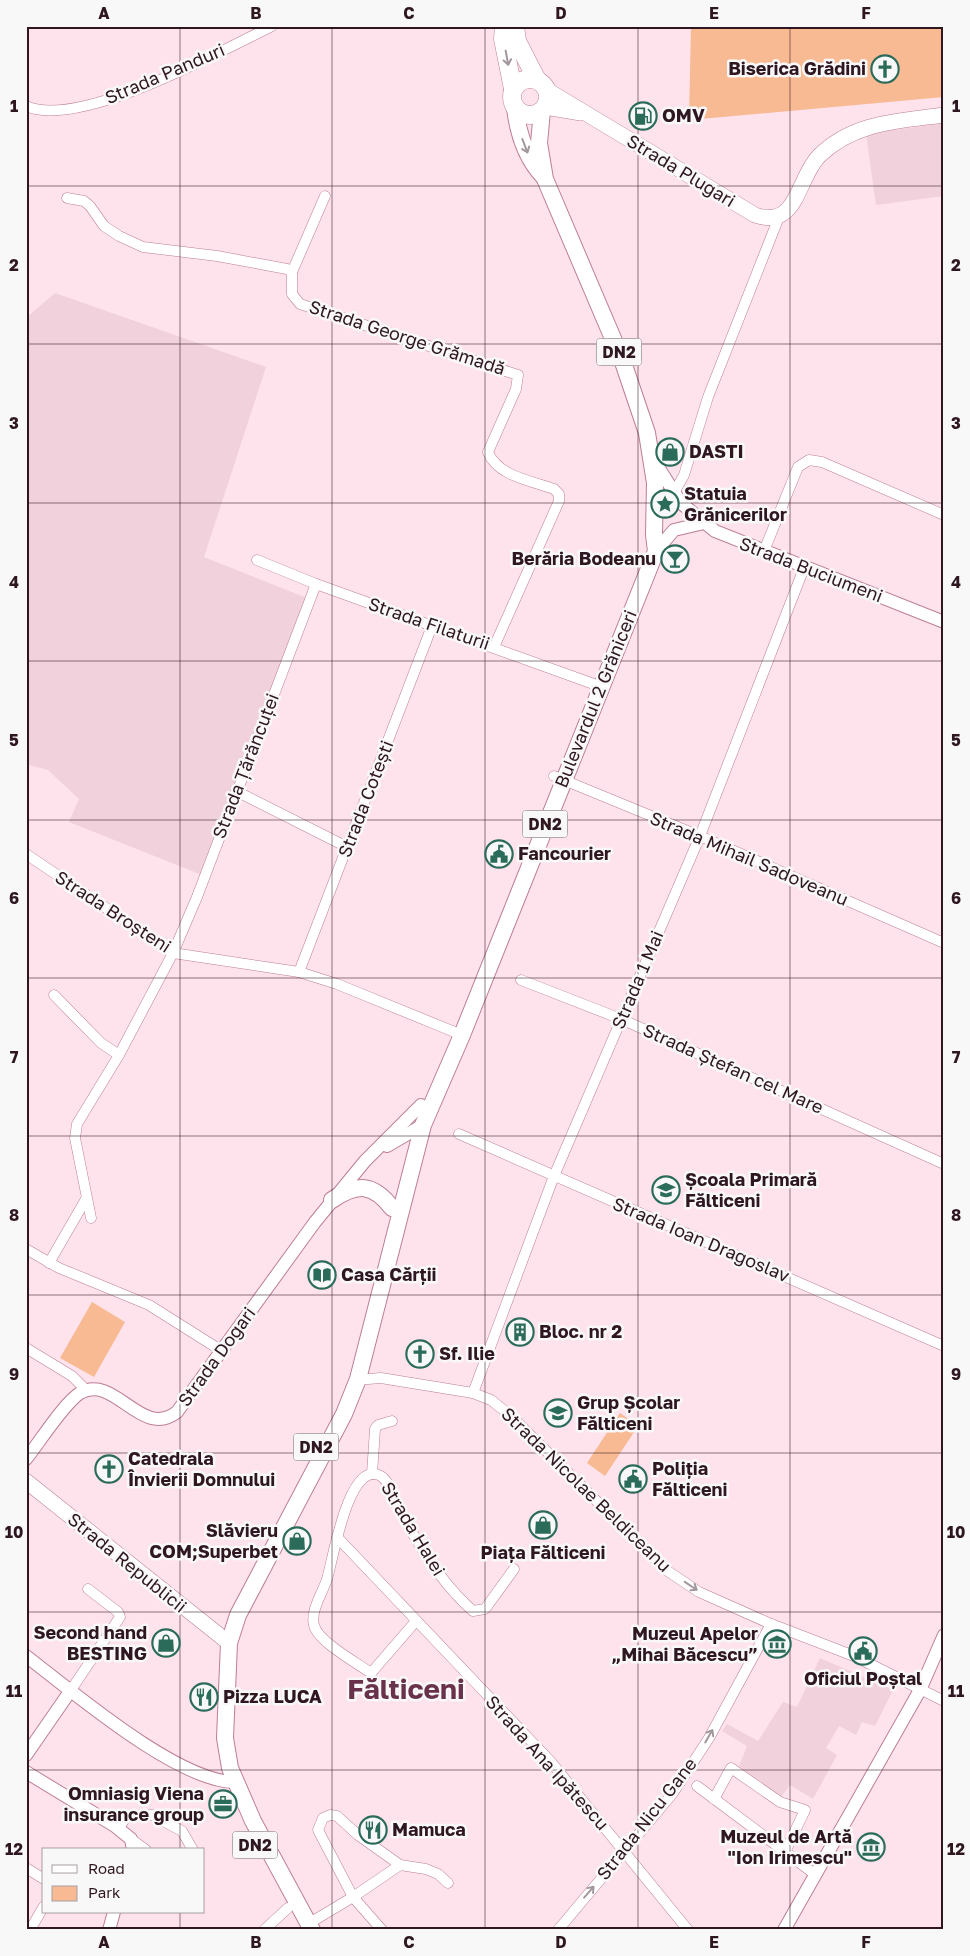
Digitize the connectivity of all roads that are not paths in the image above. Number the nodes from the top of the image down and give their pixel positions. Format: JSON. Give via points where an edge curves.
{"nodes":[{"id":1,"x":272,"y":26,"type":"edge"},
{"id":2,"x":504,"y":26,"type":"edge"},
{"id":3,"x":515,"y":26,"type":"edge"},
{"id":4,"x":513,"y":89,"type":"junction"},
{"id":5,"x":543,"y":97,"type":"junction"},
{"id":6,"x":26,"y":106,"type":"edge"},
{"id":7,"x":515,"y":108,"type":"junction"},
{"id":8,"x":944,"y":115,"type":"edge"},
{"id":9,"x":545,"y":179,"type":"junction"},
{"id":10,"x":325,"y":196,"type":"dead end"},
{"id":11,"x":67,"y":198,"type":"dead end"},
{"id":12,"x":779,"y":216,"type":"junction"},
{"id":13,"x":292,"y":272,"type":"junction"},
{"id":14,"x":652,"y":457,"type":"junction"},
{"id":15,"x":674,"y":493,"type":"junction"},
{"id":16,"x":944,"y":514,"type":"edge"},
{"id":17,"x":704,"y":523,"type":"junction"},
{"id":18,"x":655,"y":543,"type":"junction"},
{"id":19,"x":764,"y":551,"type":"junction"},
{"id":20,"x":256,"y":560,"type":"dead end"},
{"id":21,"x":804,"y":568,"type":"junction"},
{"id":22,"x":316,"y":584,"type":"junction"},
{"id":23,"x":944,"y":622,"type":"edge"},
{"id":24,"x":432,"y":626,"type":"junction"},
{"id":25,"x":494,"y":647,"type":"junction"},
{"id":26,"x":597,"y":686,"type":"junction"},
{"id":27,"x":558,"y":778,"type":"junction"},
{"id":28,"x":236,"y":791,"type":"junction"},
{"id":29,"x":700,"y":836,"type":"junction"},
{"id":30,"x":348,"y":847,"type":"junction"},
{"id":31,"x":26,"y":854,"type":"edge"},
{"id":32,"x":944,"y":943,"type":"edge"},
{"id":33,"x":174,"y":950,"type":"junction"},
{"id":34,"x":299,"y":972,"type":"junction"},
{"id":35,"x":521,"y":980,"type":"dead end"},
{"id":36,"x":54,"y":995,"type":"dead end"},
{"id":37,"x":621,"y":1019,"type":"junction"},
{"id":38,"x":458,"y":1033,"type":"junction"},
{"id":39,"x":119,"y":1055,"type":"junction"},
{"id":40,"x":421,"y":1118,"type":"junction"},
{"id":41,"x":459,"y":1134,"type":"dead end"},
{"id":42,"x":376,"y":1152,"type":"junction"},
{"id":43,"x":944,"y":1164,"type":"edge"},
{"id":44,"x":554,"y":1176,"type":"junction"},
{"id":45,"x":86,"y":1200,"type":"junction"},
{"id":46,"x":332,"y":1200,"type":"junction"},
{"id":47,"x":392,"y":1208,"type":"junction"},
{"id":48,"x":92,"y":1218,"type":"dead end"},
{"id":49,"x":26,"y":1249,"type":"edge"},
{"id":50,"x":49,"y":1262,"type":"junction"},
{"id":51,"x":944,"y":1346,"type":"edge"},
{"id":52,"x":26,"y":1348,"type":"edge"},
{"id":53,"x":222,"y":1351,"type":"junction"},
{"id":54,"x":354,"y":1380,"type":"junction"},
{"id":55,"x":87,"y":1391,"type":"junction"},
{"id":56,"x":473,"y":1393,"type":"junction"},
{"id":57,"x":392,"y":1421,"type":"dead end"},
{"id":58,"x":26,"y":1459,"type":"edge"},
{"id":59,"x":372,"y":1474,"type":"junction"},
{"id":60,"x":26,"y":1481,"type":"edge"},
{"id":61,"x":337,"y":1537,"type":"junction"},
{"id":62,"x":514,"y":1569,"type":"dead end"},
{"id":63,"x":88,"y":1589,"type":"dead end"},
{"id":64,"x":416,"y":1621,"type":"junction"},
{"id":65,"x":771,"y":1624,"type":"junction"},
{"id":66,"x":944,"y":1635,"type":"edge"},
{"id":67,"x":225,"y":1641,"type":"junction"},
{"id":68,"x":26,"y":1656,"type":"edge"},
{"id":69,"x":71,"y":1690,"type":"junction"},
{"id":70,"x":920,"y":1690,"type":"junction"},
{"id":71,"x":944,"y":1701,"type":"edge"},
{"id":72,"x":26,"y":1755,"type":"edge"},
{"id":73,"x":26,"y":1772,"type":"edge"},
{"id":74,"x":230,"y":1782,"type":"junction"},
{"id":75,"x":697,"y":1786,"type":"dead end"},
{"id":76,"x":714,"y":1799,"type":"junction"},
{"id":77,"x":118,"y":1829,"type":"junction"},
{"id":78,"x":132,"y":1844,"type":"edge"},
{"id":79,"x":192,"y":1848,"type":"edge"},
{"id":80,"x":624,"y":1851,"type":"junction"},
{"id":81,"x":785,"y":1852,"type":"junction"},
{"id":82,"x":400,"y":1865,"type":"junction"},
{"id":83,"x":26,"y":1868,"type":"edge"},
{"id":84,"x":816,"y":1875,"type":"junction"},
{"id":85,"x":42,"y":1877,"type":"edge"},
{"id":86,"x":448,"y":1882,"type":"dead end"},
{"id":87,"x":354,"y":1897,"type":"junction"},
{"id":88,"x":288,"y":1908,"type":"junction"},
{"id":89,"x":42,"y":1909,"type":"edge"},
{"id":90,"x":113,"y":1914,"type":"edge"},
{"id":91,"x":307,"y":1928,"type":"edge"},
{"id":92,"x":30,"y":1930,"type":"edge"},
{"id":93,"x":109,"y":1930,"type":"edge"},
{"id":94,"x":264,"y":1930,"type":"edge"},
{"id":95,"x":382,"y":1930,"type":"edge"},
{"id":96,"x":558,"y":1930,"type":"edge"},
{"id":97,"x":688,"y":1930,"type":"edge"},
{"id":98,"x":784,"y":1930,"type":"edge"}],
"edges":[{"from":1,"to":6,"type":"street","name":"Strada Panduri","via":[[133,91],[64,111],[37,111]]},
{"from":2,"to":4,"type":"highway","number":"DN2","one_way":true,"via":[[503,39]]},
{"from":3,"to":5,"type":"highway","via":[[517,41]]},
{"from":4,"to":5,"type":"highway","via":[[523,80]]},
{"from":4,"to":7,"type":"highway","number":"DN2","via":[[511,99]]},
{"from":5,"to":7,"type":"highway","via":[[528,115]]},
{"from":5,"to":9,"type":"main road","name":"Bulevardul 2 Grăniceri","number":"DN2","via":[[539,143]]},
{"from":5,"to":12,"type":"main road","name":"Strada Plugari","via":[[585,114],[755,215],[767,219]]},
{"from":7,"to":9,"type":"main road","name":"Bulevardul 2 Grăniceri","number":"DN2","one_way":true,"via":[[528,154]]},
{"from":8,"to":12,"type":"main road","via":[[866,127],[845,135],[818,156],[789,210]]},
{"from":9,"to":14,"type":"main road","name":"Bulevardul 2 Grăniceri","number":"DN2","via":[[632,386],[648,433]]},
{"from":10,"to":13,"type":"street"},
{"from":11,"to":13,"type":"street","via":[[84,201],[104,226],[143,247],[217,256],[287,268]]},
{"from":12,"to":15,"type":"street","via":[[708,397],[684,475]]},
{"from":13,"to":25,"type":"street","name":"Strada George Grămadă","via":[[292,294],[300,304],[518,375],[519,382],[488,452],[491,461],[500,469],[554,489],[559,494],[559,501]]},
{"from":14,"to":15,"type":"street","name":"Strada Buciumeni"},
{"from":14,"to":18,"type":"main road","name":"Bulevardul 2 Grăniceri","number":"DN2"},
{"from":15,"to":17,"type":"street","name":"Strada Buciumeni"},
{"from":16,"to":19,"type":"street","via":[[822,462],[809,460],[798,467]]},
{"from":17,"to":18,"type":"street","via":[[674,530]]},
{"from":17,"to":19,"type":"street","name":"Strada Buciumeni","via":[[723,535]]},
{"from":18,"to":26,"type":"main road","name":"Bulevardul 2 Grăniceri","number":"DN2","via":[[646,548]]},
{"from":19,"to":21,"type":"street","name":"Strada Buciumeni"},
{"from":20,"to":22,"type":"street","name":"Strada Filaturii"},
{"from":21,"to":23,"type":"street","name":"Strada Buciumeni"},
{"from":21,"to":29,"type":"street","name":"Strada 1 Mai"},
{"from":22,"to":24,"type":"street","name":"Strada Filaturii"},
{"from":22,"to":28,"type":"street","name":"Strada Țărăncuței"},
{"from":24,"to":25,"type":"street","name":"Strada Filaturii"},
{"from":24,"to":30,"type":"street","name":"Strada Cotești"},
{"from":25,"to":26,"type":"street","name":"Strada Filaturii"},
{"from":26,"to":27,"type":"main road","name":"Bulevardul 2 Grăniceri","number":"DN2"},
{"from":27,"to":29,"type":"street","name":"Strada Mihail Sadoveanu"},
{"from":27,"to":38,"type":"main road","name":"Bulevardul 2 Grăniceri","number":"DN2"},
{"from":28,"to":30,"type":"street"},
{"from":28,"to":33,"type":"street","name":"Strada Țărăncuței","via":[[197,898]]},
{"from":29,"to":32,"type":"street","name":"Strada Mihail Sadoveanu"},
{"from":29,"to":37,"type":"street","name":"Strada 1 Mai"},
{"from":30,"to":34,"type":"street","name":"Strada Cotești"},
{"from":31,"to":33,"type":"street","name":"Strada Broșteni"},
{"from":33,"to":34,"type":"street","name":"Strada Broșteni"},
{"from":33,"to":39,"type":"street","name":"Strada Țărăncuței"},
{"from":34,"to":38,"type":"street","name":"Strada Broșteni"},
{"from":35,"to":37,"type":"street","name":"Strada Ștefan cel Mare"},
{"from":36,"to":39,"type":"street","via":[[101,1043]]},
{"from":37,"to":43,"type":"street","name":"Strada Ștefan cel Mare"},
{"from":37,"to":44,"type":"street","name":"Strada 1 Mai"},
{"from":38,"to":40,"type":"main road","name":"Bulevardul 2 Grăniceri","number":"DN2"},
{"from":39,"to":45,"type":"street","name":"Strada Țărăncuței","via":[[77,1124],[75,1138]]},
{"from":40,"to":42,"type":"street","name":"Strada Dogari"},
{"from":40,"to":42,"type":"street","name":"Strada Dogari"},
{"from":40,"to":47,"type":"main road","number":"DN2"},
{"from":40,"to":54,"type":"main road","number":"DN2"},
{"from":41,"to":44,"type":"street","name":"Strada Ioan Dragoslav"},
{"from":42,"to":46,"type":"street","name":"Strada Dogari"},
{"from":44,"to":51,"type":"street","name":"Strada Ioan Dragoslav"},
{"from":44,"to":56,"type":"street","name":"Strada 1 Mai"},
{"from":45,"to":48,"type":"street","name":"Strada Țărăncuței"},
{"from":45,"to":50,"type":"street"},
{"from":46,"to":47,"type":"main road","via":[[352,1189],[368,1188],[384,1197]]},
{"from":46,"to":53,"type":"street","name":"Strada Dogari"},
{"from":47,"to":54,"type":"main road","number":"DN2"},
{"from":49,"to":50,"type":"street"},
{"from":50,"to":53,"type":"street","via":[[149,1305]]},
{"from":52,"to":55,"type":"street","via":[[72,1376]]},
{"from":53,"to":55,"type":"street","name":"Strada Dogari","via":[[177,1412],[169,1418],[156,1420],[101,1390]]},
{"from":54,"to":56,"type":"street","name":"Strada Nicolae Beldiceanu","via":[[381,1378]]},
{"from":54,"to":67,"type":"main road","number":"DN2","via":[[230,1610]]},
{"from":55,"to":58,"type":"street","via":[[68,1406]]},
{"from":56,"to":65,"type":"street","name":"Strada Nicolae Beldiceanu","one_way":true,"via":[[491,1400],[511,1416],[666,1570],[699,1592]]},
{"from":57,"to":59,"type":"street","via":[[375,1429]]},
{"from":59,"to":61,"type":"street","name":"Strada Halei","via":[[361,1479],[356,1488]]},
{"from":59,"to":62,"type":"street","name":"Strada Halei","via":[[385,1479],[436,1569],[473,1611],[485,1609]]},
{"from":60,"to":67,"type":"main road","name":"Strada Republicii"},
{"from":61,"to":64,"type":"street","name":"Strada Ana Ipătescu"},
{"from":61,"to":64,"type":"street","name":"Strada Halei","via":[[328,1578],[314,1613],[313,1624],[321,1637],[371,1673]]},
{"from":63,"to":69,"type":"street","via":[[120,1617]]},
{"from":64,"to":80,"type":"street","name":"Strada Ana Ipătescu","via":[[551,1762]]},
{"from":65,"to":70,"type":"street","name":"Strada Nicolae Beldiceanu","via":[[854,1656]]},
{"from":80,"to":65,"type":"street","name":"Strada Nicu Gane","one_way":true,"via":[[673,1793],[695,1761]]},
{"from":66,"to":70,"type":"street"},
{"from":67,"to":74,"type":"main road","number":"DN2","via":[[217,1735],[218,1760]]},
{"from":68,"to":69,"type":"street"},
{"from":69,"to":72,"type":"street"},
{"from":69,"to":74,"type":"street","via":[[136,1739],[184,1765]]},
{"from":70,"to":71,"type":"street","name":"Strada Nicolae Beldiceanu"},
{"from":70,"to":84,"type":"street"},
{"from":73,"to":77,"type":"street"},
{"from":74,"to":88,"type":"main road","number":"DN2"},
{"from":74,"to":91,"type":"main road","number":"DN2"},
{"from":75,"to":76,"type":"street"},
{"from":76,"to":81,"type":"street"},
{"from":76,"to":81,"type":"street","via":[[731,1768],[780,1802],[805,1810]]},
{"from":77,"to":78,"type":"street"},
{"from":77,"to":79,"type":"street","via":[[128,1816],[152,1815],[182,1831]]},
{"from":96,"to":80,"type":"street","name":"Strada Nicu Gane","one_way":true},
{"from":80,"to":97,"type":"street","name":"Strada Ana Ipătescu"},
{"from":81,"to":84,"type":"street"},
{"from":82,"to":86,"type":"street","via":[[426,1869]]},
{"from":82,"to":87,"type":"street"},
{"from":82,"to":87,"type":"street","via":[[337,1816],[323,1818],[318,1830]]},
{"from":83,"to":85,"type":"street"},
{"from":84,"to":98,"type":"street"},
{"from":87,"to":91,"type":"street"},
{"from":87,"to":95,"type":"street"},
{"from":88,"to":91,"type":"main road","number":"DN2"},
{"from":88,"to":94,"type":"street"},
{"from":89,"to":92,"type":"street"},
{"from":90,"to":93,"type":"street"}]}
